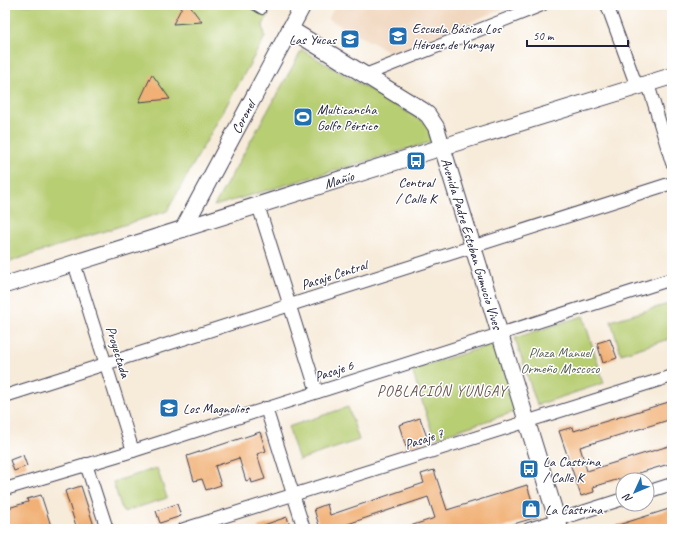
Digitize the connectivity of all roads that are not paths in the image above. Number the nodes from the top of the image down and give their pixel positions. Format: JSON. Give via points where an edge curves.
{"nodes":[{"id":1,"x":252,"y":5,"type":"edge"},
{"id":2,"x":303,"y":5,"type":"edge"},
{"id":3,"x":542,"y":5,"type":"edge"},
{"id":4,"x":607,"y":5,"type":"edge"},
{"id":5,"x":262,"y":11,"type":"dead end"},
{"id":6,"x":290,"y":29,"type":"junction"},
{"id":7,"x":365,"y":75,"type":"junction"},
{"id":8,"x":672,"y":76,"type":"edge"},
{"id":9,"x":642,"y":86,"type":"junction"},
{"id":10,"x":443,"y":147,"type":"junction"},
{"id":11,"x":672,"y":163,"type":"edge"},
{"id":12,"x":672,"y":183,"type":"edge"},
{"id":13,"x":258,"y":205,"type":"junction"},
{"id":14,"x":183,"y":229,"type":"junction"},
{"id":15,"x":473,"y":246,"type":"junction"},
{"id":16,"x":74,"y":263,"type":"junction"},
{"id":17,"x":672,"y":279,"type":"edge"},
{"id":18,"x":5,"y":284,"type":"edge"},
{"id":19,"x":289,"y":305,"type":"junction"},
{"id":20,"x":500,"y":334,"type":"junction"},
{"id":21,"x":106,"y":364,"type":"junction"},
{"id":22,"x":672,"y":376,"type":"edge"},
{"id":23,"x":317,"y":392,"type":"junction"},
{"id":24,"x":5,"y":396,"type":"edge"},
{"id":25,"x":266,"y":408,"type":"junction"},
{"id":26,"x":527,"y":422,"type":"junction"},
{"id":27,"x":133,"y":450,"type":"junction"},
{"id":28,"x":86,"y":464,"type":"junction"},
{"id":29,"x":672,"y":484,"type":"edge"},
{"id":30,"x":5,"y":489,"type":"edge"},
{"id":31,"x":655,"y":489,"type":"edge"},
{"id":32,"x":293,"y":496,"type":"junction"},
{"id":33,"x":615,"y":502,"type":"edge"},
{"id":34,"x":559,"y":524,"type":"edge"},
{"id":35,"x":107,"y":529,"type":"edge"},
{"id":36,"x":184,"y":529,"type":"edge"},
{"id":37,"x":304,"y":529,"type":"edge"},
{"id":38,"x":528,"y":529,"type":"edge"}],
"edges":[{"from":1,"to":5,"type":"lane"},
{"from":2,"to":6,"type":"street","name":"Coronel"},
{"from":3,"to":7,"type":"street"},
{"from":4,"to":9,"type":"street"},
{"from":6,"to":7,"type":"street","name":"Avenida Padre Esteban Gumucio Vives"},
{"from":6,"to":14,"type":"street","name":"Coronel"},
{"from":7,"to":10,"type":"street","name":"Avenida Padre Esteban Gumucio Vives","via":[[428,115],[436,127]]},
{"from":8,"to":9,"type":"street","name":"Mañío"},
{"from":9,"to":10,"type":"street","name":"Mañío"},
{"from":9,"to":11,"type":"street"},
{"from":10,"to":13,"type":"street","name":"Mañío"},
{"from":10,"to":15,"type":"street","name":"Avenida Padre Esteban Gumucio Vives"},
{"from":12,"to":15,"type":"street","name":"Pasaje Central"},
{"from":13,"to":14,"type":"street","name":"Mañío"},
{"from":13,"to":19,"type":"street"},
{"from":14,"to":16,"type":"street","name":"Mañío"},
{"from":15,"to":19,"type":"street","name":"Pasaje Central"},
{"from":15,"to":20,"type":"street","name":"Avenida Padre Esteban Gumucio Vives"},
{"from":16,"to":18,"type":"street","name":"Mañío"},
{"from":16,"to":21,"type":"street","name":"Proyectada"},
{"from":17,"to":20,"type":"street","name":"Pasaje 6"},
{"from":19,"to":21,"type":"street","name":"Pasaje Central"},
{"from":19,"to":23,"type":"street"},
{"from":20,"to":23,"type":"street","name":"Pasaje 6"},
{"from":20,"to":26,"type":"street","name":"Avenida Padre Esteban Gumucio Vives"},
{"from":21,"to":24,"type":"street","name":"Pasaje Central"},
{"from":21,"to":27,"type":"street","name":"Proyectada"},
{"from":22,"to":26,"type":"street","name":"Pasaje 7"},
{"from":23,"to":25,"type":"street","name":"Pasaje 6"},
{"from":25,"to":27,"type":"street","name":"Pasaje 6"},
{"from":25,"to":32,"type":"street"},
{"from":26,"to":32,"type":"street","name":"Pasaje 7"},
{"from":26,"to":34,"type":"street","name":"Avenida Padre Esteban Gumucio Vives"},
{"from":27,"to":28,"type":"street","name":"Pasaje 6"},
{"from":28,"to":30,"type":"street","name":"Pasaje 6"},
{"from":28,"to":35,"type":"street"},
{"from":29,"to":31,"type":"street"},
{"from":32,"to":36,"type":"street","name":"Pasaje 7"},
{"from":32,"to":37,"type":"street"},
{"from":33,"to":34,"type":"street"},
{"from":34,"to":38,"type":"street"}]}
